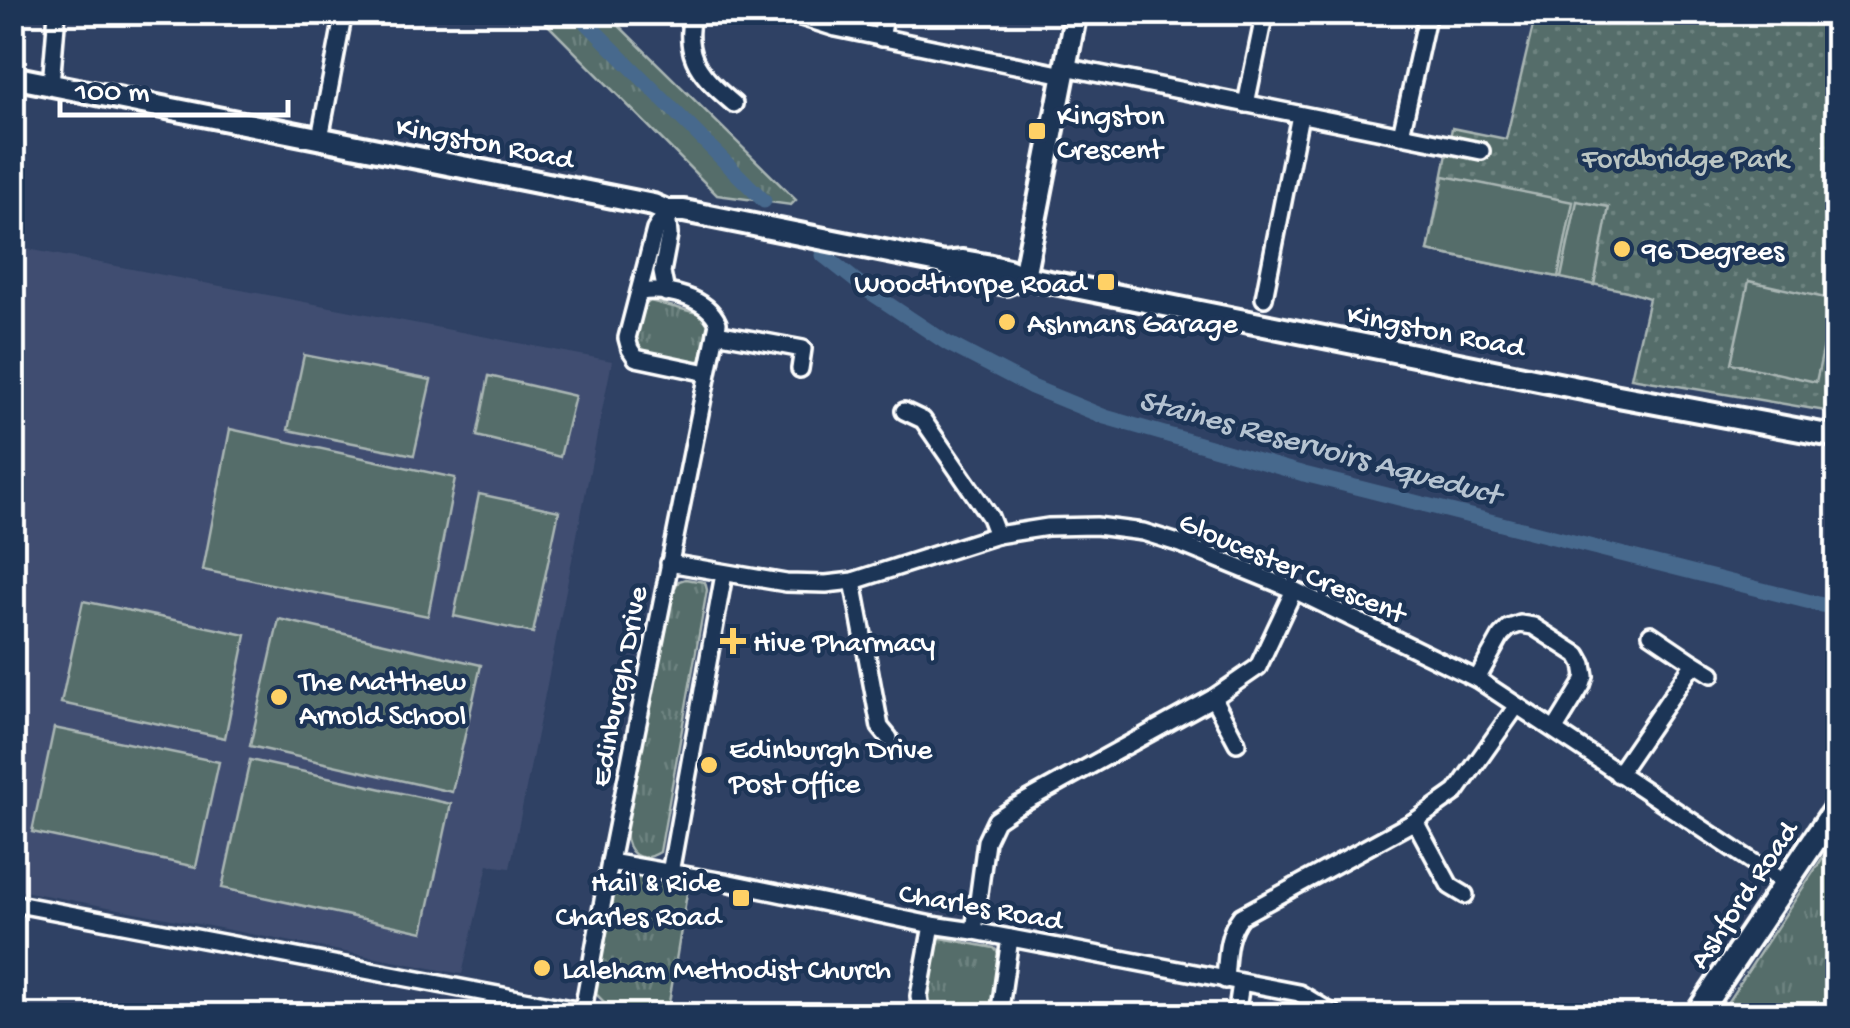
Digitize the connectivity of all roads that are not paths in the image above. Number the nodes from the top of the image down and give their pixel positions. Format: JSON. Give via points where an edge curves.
{"nodes":[{"id":1,"x":57,"y":12,"type":"edge"},
{"id":2,"x":344,"y":12,"type":"edge"},
{"id":3,"x":693,"y":12,"type":"edge"},
{"id":4,"x":785,"y":12,"type":"edge"},
{"id":5,"x":886,"y":12,"type":"edge"},
{"id":6,"x":1076,"y":12,"type":"edge"},
{"id":7,"x":1265,"y":12,"type":"edge"},
{"id":8,"x":1428,"y":12,"type":"edge"},
{"id":9,"x":881,"y":38,"type":"junction"},
{"id":10,"x":1064,"y":71,"type":"junction"},
{"id":11,"x":12,"y":77,"type":"edge"},
{"id":12,"x":51,"y":85,"type":"junction"},
{"id":13,"x":734,"y":104,"type":"dead end"},
{"id":14,"x":1246,"y":104,"type":"junction"},
{"id":15,"x":1300,"y":115,"type":"junction"},
{"id":16,"x":1401,"y":135,"type":"junction"},
{"id":17,"x":320,"y":138,"type":"junction"},
{"id":18,"x":1481,"y":151,"type":"dead end"},
{"id":19,"x":667,"y":211,"type":"junction"},
{"id":20,"x":1024,"y":277,"type":"junction"},
{"id":21,"x":640,"y":292,"type":"junction"},
{"id":22,"x":666,"y":293,"type":"junction"},
{"id":23,"x":1264,"y":298,"type":"dead end"},
{"id":24,"x":716,"y":333,"type":"junction"},
{"id":25,"x":800,"y":369,"type":"dead end"},
{"id":26,"x":707,"y":374,"type":"junction"},
{"id":27,"x":904,"y":411,"type":"dead end"},
{"id":28,"x":1838,"y":437,"type":"edge"},
{"id":29,"x":998,"y":535,"type":"junction"},
{"id":30,"x":669,"y":563,"type":"junction"},
{"id":31,"x":724,"y":574,"type":"junction"},
{"id":32,"x":853,"y":581,"type":"junction"},
{"id":33,"x":1294,"y":590,"type":"junction"},
{"id":34,"x":1650,"y":634,"type":"dead end"},
{"id":35,"x":1694,"y":663,"type":"junction"},
{"id":36,"x":1712,"y":674,"type":"dead end"},
{"id":37,"x":1477,"y":679,"type":"junction"},
{"id":38,"x":1212,"y":698,"type":"junction"},
{"id":39,"x":1516,"y":706,"type":"junction"},
{"id":40,"x":1554,"y":729,"type":"junction"},
{"id":41,"x":889,"y":738,"type":"dead end"},
{"id":42,"x":1237,"y":744,"type":"dead end"},
{"id":43,"x":1618,"y":774,"type":"junction"},
{"id":44,"x":1838,"y":805,"type":"edge"},
{"id":45,"x":1414,"y":822,"type":"junction"},
{"id":46,"x":610,"y":862,"type":"junction"},
{"id":47,"x":670,"y":872,"type":"junction"},
{"id":48,"x":1786,"y":884,"type":"junction"},
{"id":49,"x":1466,"y":896,"type":"dead end"},
{"id":50,"x":12,"y":903,"type":"edge"},
{"id":51,"x":932,"y":925,"type":"junction"},
{"id":52,"x":974,"y":930,"type":"junction"},
{"id":53,"x":1010,"y":938,"type":"junction"},
{"id":54,"x":1233,"y":982,"type":"junction"},
{"id":55,"x":583,"y":1010,"type":"junction"},
{"id":56,"x":608,"y":1016,"type":"edge"},
{"id":57,"x":922,"y":1016,"type":"edge"},
{"id":58,"x":999,"y":1016,"type":"edge"},
{"id":59,"x":1236,"y":1016,"type":"edge"},
{"id":60,"x":1337,"y":1016,"type":"edge"},
{"id":61,"x":1696,"y":1016,"type":"edge"}],
"edges":[{"from":1,"to":12,"type":"street"},
{"from":2,"to":17,"type":"street"},
{"from":3,"to":13,"type":"street","via":[[692,56],[704,79]]},
{"from":4,"to":9,"type":"street"},
{"from":5,"to":9,"type":"street"},
{"from":6,"to":10,"type":"street"},
{"from":7,"to":14,"type":"street"},
{"from":8,"to":16,"type":"street"},
{"from":9,"to":10,"type":"street"},
{"from":10,"to":14,"type":"street"},
{"from":10,"to":20,"type":"street"},
{"from":11,"to":12,"type":"street","name":"Kingston Road"},
{"from":12,"to":17,"type":"street","name":"Kingston Road"},
{"from":14,"to":15,"type":"street"},
{"from":15,"to":16,"type":"street"},
{"from":15,"to":23,"type":"street"},
{"from":16,"to":18,"type":"street"},
{"from":17,"to":19,"type":"street","name":"Kingston Road"},
{"from":19,"to":20,"type":"street","name":"Kingston Road"},
{"from":19,"to":21,"type":"street","via":[[655,230]]},
{"from":19,"to":22,"type":"street"},
{"from":20,"to":28,"type":"street","name":"Kingston Road"},
{"from":21,"to":22,"type":"street"},
{"from":21,"to":26,"type":"street","via":[[628,338],[636,358]]},
{"from":22,"to":24,"type":"street","via":[[714,312]]},
{"from":24,"to":25,"type":"street","via":[[803,349]]},
{"from":24,"to":26,"type":"street"},
{"from":26,"to":30,"type":"street","name":"Edinburgh Drive"},
{"from":27,"to":29,"type":"street","via":[[923,420]]},
{"from":29,"to":32,"type":"street","name":"Gloucester Crescent"},
{"from":29,"to":33,"type":"street","name":"Gloucester Crescent","via":[[1048,527],[1142,532]]},
{"from":30,"to":31,"type":"street","name":"Gloucester Crescent"},
{"from":30,"to":46,"type":"street","name":"Edinburgh Drive"},
{"from":31,"to":32,"type":"street","name":"Gloucester Crescent","via":[[786,583]]},
{"from":31,"to":47,"type":"street"},
{"from":32,"to":41,"type":"street","via":[[880,727]]},
{"from":33,"to":37,"type":"street","name":"Gloucester Crescent"},
{"from":33,"to":38,"type":"street","via":[[1258,667]]},
{"from":34,"to":35,"type":"street"},
{"from":35,"to":36,"type":"street"},
{"from":35,"to":43,"type":"street"},
{"from":37,"to":39,"type":"street","name":"Gloucester Crescent"},
{"from":37,"to":40,"type":"street","via":[[1501,636],[1520,624],[1578,655],[1582,685]]},
{"from":38,"to":42,"type":"street"},
{"from":38,"to":52,"type":"street","via":[[996,820],[986,841]]},
{"from":39,"to":40,"type":"street","name":"Gloucester Crescent"},
{"from":39,"to":45,"type":"street","via":[[1456,792]]},
{"from":40,"to":43,"type":"street","name":"Gloucester Crescent"},
{"from":43,"to":48,"type":"street","name":"Gloucester Crescent"},
{"from":44,"to":48,"type":"main road","name":"Ashford Road"},
{"from":45,"to":49,"type":"street","via":[[1450,886]]},
{"from":45,"to":54,"type":"street","via":[[1241,916],[1228,946]]},
{"from":46,"to":47,"type":"street","name":"Charles Road"},
{"from":46,"to":55,"type":"street","name":"Edinburgh Drive"},
{"from":47,"to":51,"type":"street","name":"Charles Road"},
{"from":48,"to":61,"type":"main road","name":"Ashford Road"},
{"from":50,"to":55,"type":"street"},
{"from":51,"to":52,"type":"street","name":"Charles Road"},
{"from":51,"to":57,"type":"street"},
{"from":52,"to":53,"type":"street","name":"Charles Road"},
{"from":53,"to":54,"type":"street","name":"Charles Road"},
{"from":53,"to":58,"type":"street"},
{"from":54,"to":59,"type":"street"},
{"from":54,"to":60,"type":"street","name":"Charles Road","via":[[1299,993]]},
{"from":55,"to":56,"type":"street"}]}
